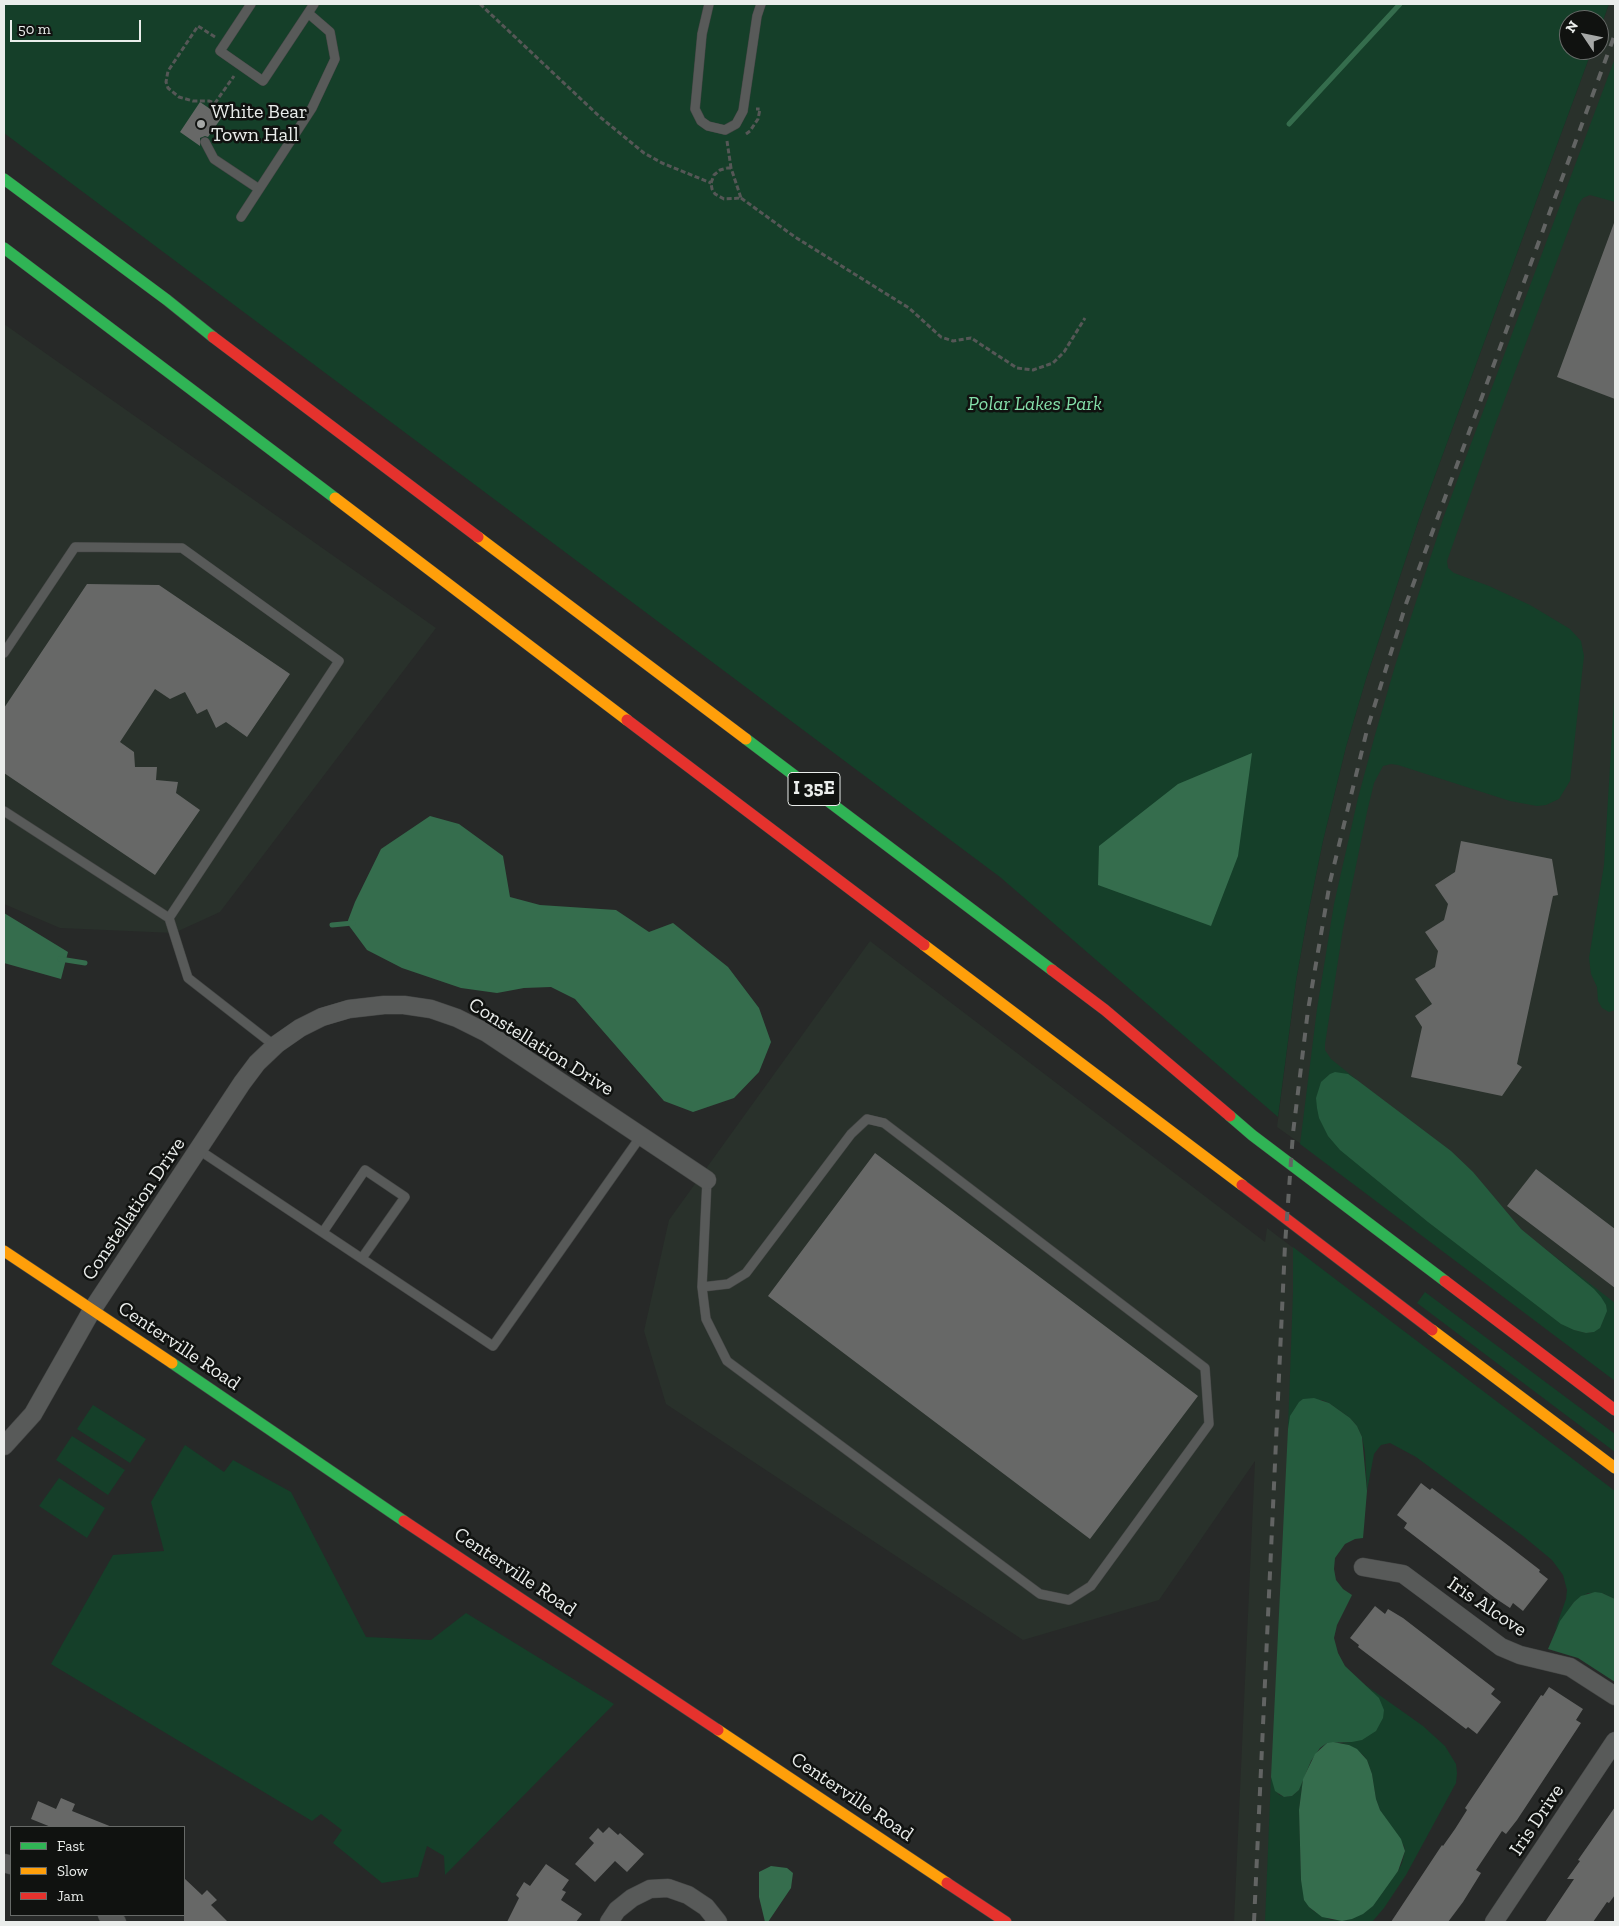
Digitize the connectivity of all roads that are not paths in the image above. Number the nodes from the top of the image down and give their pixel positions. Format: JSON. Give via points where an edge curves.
{"nodes":[{"id":1,"x":251,"y":4,"type":"edge"},
{"id":2,"x":314,"y":4,"type":"edge"},
{"id":3,"x":709,"y":4,"type":"edge"},
{"id":4,"x":761,"y":4,"type":"edge"},
{"id":5,"x":308,"y":12,"type":"junction"},
{"id":6,"x":204,"y":142,"type":"dead end"},
{"id":7,"x":4,"y":179,"type":"edge"},
{"id":8,"x":259,"y":189,"type":"junction"},
{"id":9,"x":241,"y":217,"type":"dead end"},
{"id":10,"x":4,"y":248,"type":"edge"},
{"id":11,"x":4,"y":653,"type":"edge"},
{"id":12,"x":4,"y":811,"type":"edge"},
{"id":13,"x":169,"y":918,"type":"junction"},
{"id":14,"x":275,"y":1046,"type":"junction"},
{"id":15,"x":641,"y":1136,"type":"junction"},
{"id":16,"x":199,"y":1150,"type":"junction"},
{"id":17,"x":708,"y":1180,"type":"joint"},
{"id":18,"x":323,"y":1232,"type":"junction"},
{"id":19,"x":4,"y":1251,"type":"edge"},
{"id":20,"x":362,"y":1258,"type":"junction"},
{"id":21,"x":702,"y":1287,"type":"junction"},
{"id":22,"x":92,"y":1310,"type":"junction"},
{"id":23,"x":1615,"y":1410,"type":"edge"},
{"id":24,"x":4,"y":1446,"type":"edge"},
{"id":25,"x":1615,"y":1468,"type":"edge"},
{"id":26,"x":1363,"y":1567,"type":"dead end"},
{"id":27,"x":1615,"y":1696,"type":"edge"},
{"id":28,"x":1615,"y":1741,"type":"edge"},
{"id":29,"x":609,"y":1922,"type":"edge"},
{"id":30,"x":718,"y":1922,"type":"edge"},
{"id":31,"x":1006,"y":1922,"type":"edge"},
{"id":32,"x":1494,"y":1922,"type":"edge"}],
"edges":[{"from":1,"to":5,"type":"lane","via":[[220,51],[264,80]]},
{"from":2,"to":5,"type":"lane"},
{"from":3,"to":4,"type":"lane","via":[[702,34],[694,109],[708,126],[725,130],[742,117]]},
{"from":5,"to":8,"type":"lane","via":[[330,32],[335,59],[312,108]]},
{"from":6,"to":8,"type":"lane","via":[[214,159]]},
{"from":7,"to":23,"type":"main road","number":"I 35E","via":[[1105,1010],[1252,1135]]},
{"from":8,"to":9,"type":"lane"},
{"from":10,"to":25,"type":"main road","number":"I 35E"},
{"from":11,"to":13,"type":"lane","via":[[75,546],[182,548],[339,661]]},
{"from":12,"to":13,"type":"lane"},
{"from":13,"to":14,"type":"lane","via":[[188,978]]},
{"from":14,"to":15,"type":"street","name":"Constellation Drive","via":[[300,1028],[348,1009],[376,1004],[431,1009],[487,1034]]},
{"from":14,"to":16,"type":"street","name":"Constellation Drive","via":[[242,1083]]},
{"from":15,"to":17,"type":"street","name":"Constellation Drive"},
{"from":15,"to":20,"type":"lane","via":[[493,1346]]},
{"from":16,"to":18,"type":"lane"},
{"from":16,"to":22,"type":"street","name":"Constellation Drive"},
{"from":17,"to":21,"type":"lane"},
{"from":18,"to":20,"type":"lane"},
{"from":18,"to":20,"type":"lane","via":[[365,1170],[404,1197]]},
{"from":19,"to":22,"type":"main road","name":"Centerville Road"},
{"from":21,"to":21,"type":"lane","via":[[706,1319],[727,1361],[1040,1594],[1069,1600],[1091,1586],[1209,1424],[1205,1368],[884,1123],[868,1120],[851,1134],[746,1273],[728,1284]]},
{"from":22,"to":24,"type":"street","name":"Constellation Drive","via":[[33,1414]]},
{"from":22,"to":31,"type":"main road","name":"Centerville Road"},
{"from":26,"to":27,"type":"street","name":"Iris Alcove","via":[[1403,1574],[1501,1647],[1570,1667]]},
{"from":28,"to":32,"type":"street","name":"Iris Drive"},
{"from":29,"to":30,"type":"street","via":[[617,1910],[632,1898],[650,1889],[668,1888],[688,1895],[706,1907]]}]}
